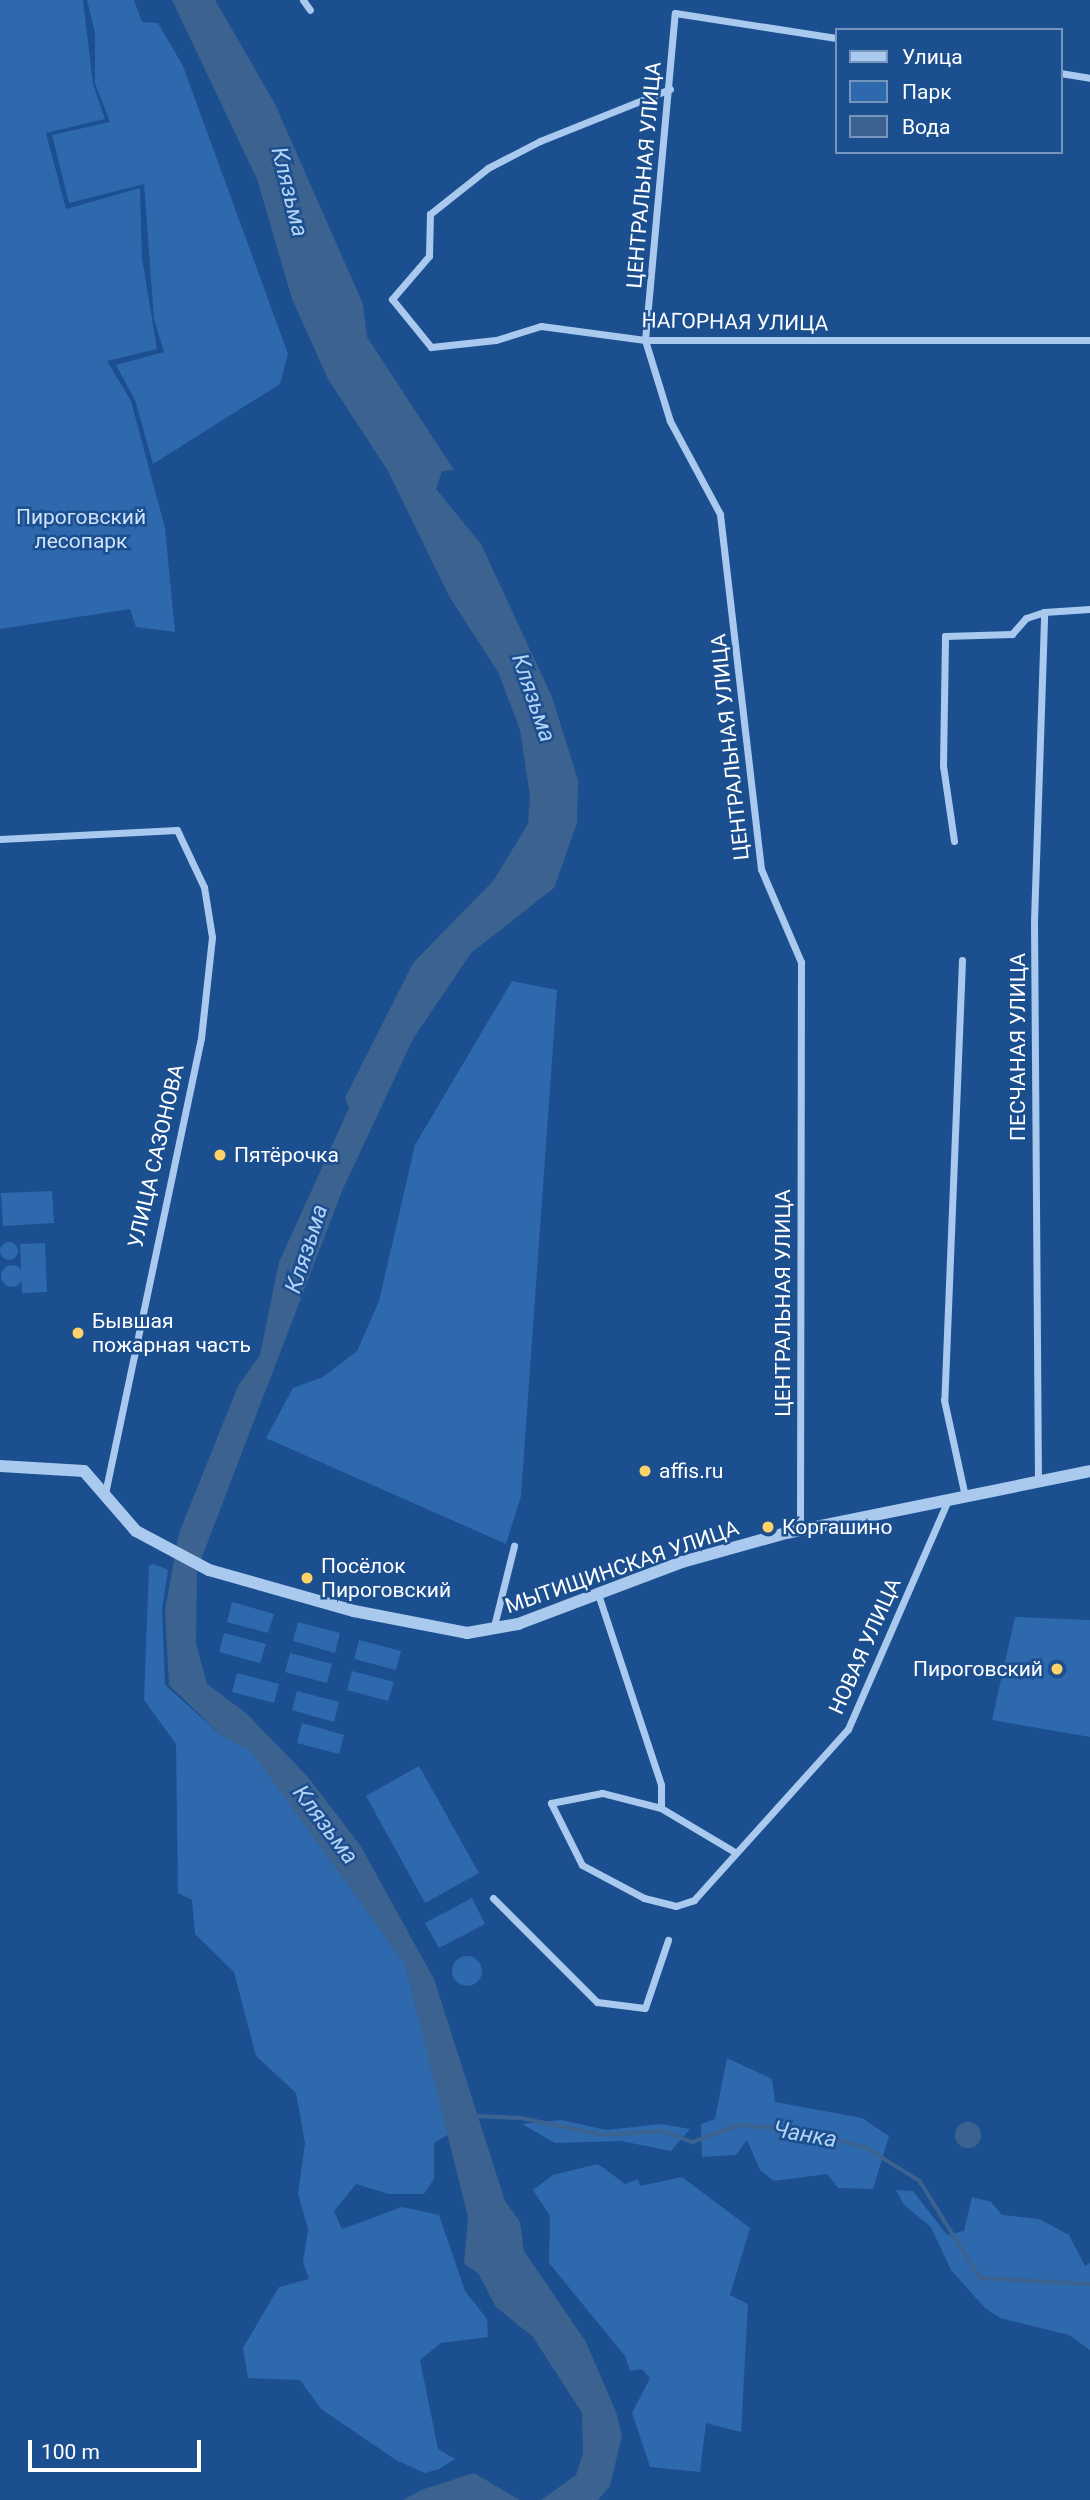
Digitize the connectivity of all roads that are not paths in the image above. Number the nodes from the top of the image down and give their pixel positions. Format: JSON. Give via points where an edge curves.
{"nodes":[{"id":1,"x":303,"y":0,"type":"edge"},
{"id":2,"x":310,"y":10,"type":"dead end"},
{"id":3,"x":834,"y":38,"type":"edge"},
{"id":4,"x":1062,"y":74,"type":"edge"},
{"id":5,"x":1090,"y":78,"type":"edge"},
{"id":6,"x":670,"y":89,"type":"junction"},
{"id":7,"x":645,"y":340,"type":"junction"},
{"id":8,"x":1090,"y":341,"type":"edge"},
{"id":9,"x":1090,"y":609,"type":"edge"},
{"id":10,"x":1044,"y":612,"type":"junction"},
{"id":11,"x":0,"y":839,"type":"edge"},
{"id":12,"x":954,"y":841,"type":"dead end"},
{"id":13,"x":962,"y":960,"type":"dead end"},
{"id":14,"x":0,"y":1466,"type":"edge"},
{"id":15,"x":1090,"y":1471,"type":"edge"},
{"id":16,"x":1038,"y":1481,"type":"junction"},
{"id":17,"x":105,"y":1494,"type":"junction"},
{"id":18,"x":965,"y":1496,"type":"junction"},
{"id":19,"x":948,"y":1500,"type":"junction"},
{"id":20,"x":800,"y":1530,"type":"junction"},
{"id":21,"x":514,"y":1546,"type":"dead end"},
{"id":22,"x":598,"y":1594,"type":"junction"},
{"id":23,"x":492,"y":1632,"type":"junction"},
{"id":24,"x":661,"y":1808,"type":"junction"},
{"id":25,"x":733,"y":1851,"type":"junction"},
{"id":26,"x":493,"y":1898,"type":"dead end"},
{"id":27,"x":668,"y":1940,"type":"dead end"}],
"edges":[{"from":1,"to":2,"type":"street"},
{"from":3,"to":6,"type":"street","name":"ЦЕНТРАЛЬНАЯ УЛИЦА","via":[[676,13]]},
{"from":4,"to":5,"type":"street"},
{"from":6,"to":7,"type":"street","name":"ЦЕНТРАЛЬНАЯ УЛИЦА"},
{"from":6,"to":7,"type":"street","name":"НАГОРНАЯ УЛИЦА","via":[[540,141],[488,168],[430,214],[429,256],[392,294],[431,347],[496,340],[541,326]]},
{"from":7,"to":8,"type":"street","name":"НАГОРНАЯ УЛИЦА"},
{"from":7,"to":20,"type":"street","name":"ЦЕНТРАЛЬНАЯ УЛИЦА","via":[[670,421],[720,514],[761,869],[801,962]]},
{"from":9,"to":10,"type":"street"},
{"from":10,"to":12,"type":"street","via":[[1026,618],[1012,634],[945,636],[943,766]]},
{"from":10,"to":16,"type":"street","name":"ПЕСЧАНАЯ УЛИЦА","via":[[1034,921]]},
{"from":11,"to":17,"type":"street","name":"УЛИЦА САЗОНОВА","via":[[177,830],[204,887],[212,937],[208,996]]},
{"from":13,"to":18,"type":"street","via":[[944,1399]]},
{"from":14,"to":17,"type":"street","via":[[71,1466]]},
{"from":15,"to":16,"type":"street","name":"МЫТИЩИНСКАЯ УЛИЦА"},
{"from":16,"to":18,"type":"street","name":"МЫТИЩИНСКАЯ УЛИЦА"},
{"from":17,"to":23,"type":"street","name":"МЫТИЩИНСКАЯ УЛИЦА","via":[[160,1549],[209,1570],[433,1630]]},
{"from":18,"to":19,"type":"street","name":"МЫТИЩИНСКАЯ УЛИЦА"},
{"from":19,"to":20,"type":"street","name":"МЫТИЩИНСКАЯ УЛИЦА"},
{"from":19,"to":25,"type":"street","name":"НОВАЯ УЛИЦА","via":[[848,1729],[748,1845]]},
{"from":20,"to":22,"type":"street","name":"МЫТИЩИНСКАЯ УЛИЦА","via":[[682,1562]]},
{"from":21,"to":23,"type":"street"},
{"from":22,"to":23,"type":"street","name":"МЫТИЩИНСКАЯ УЛИЦА"},
{"from":22,"to":24,"type":"street","via":[[661,1785]]},
{"from":24,"to":25,"type":"street"},
{"from":24,"to":25,"type":"street","name":"НОВАЯ УЛИЦА","via":[[602,1793],[551,1803],[582,1865],[644,1898],[676,1906],[694,1900]]},
{"from":26,"to":27,"type":"street","via":[[597,2002],[645,2008]]}]}
